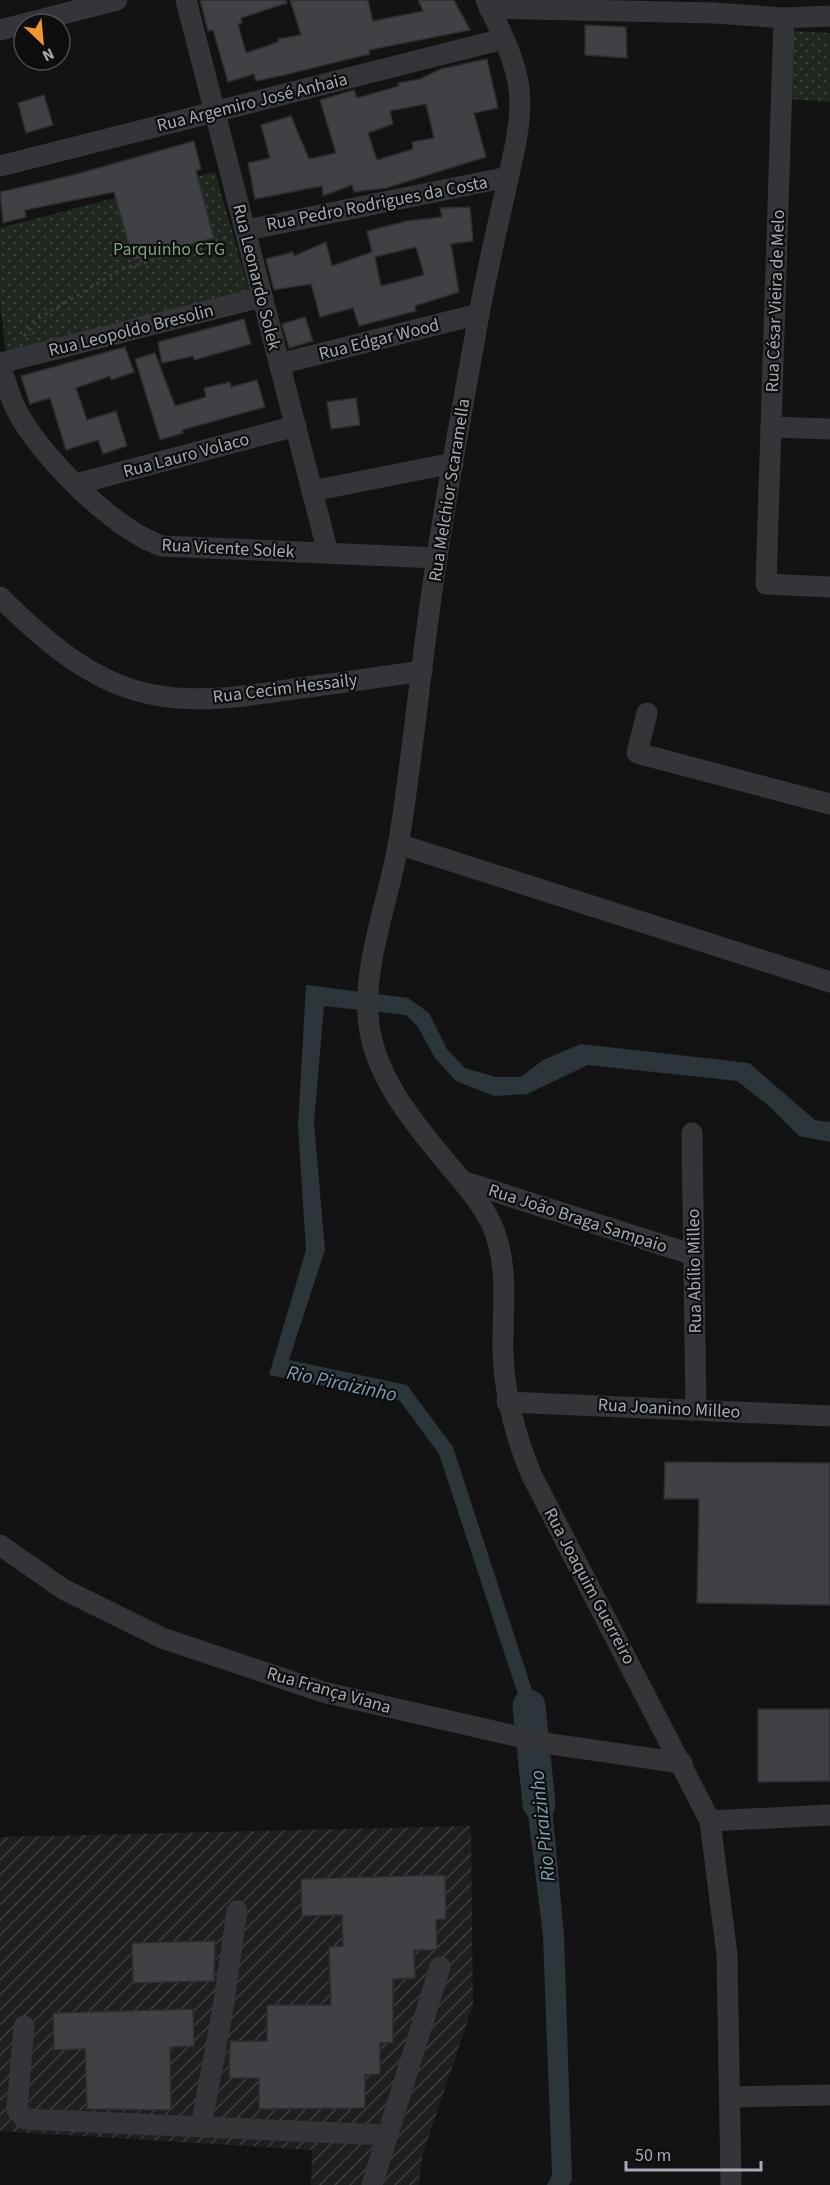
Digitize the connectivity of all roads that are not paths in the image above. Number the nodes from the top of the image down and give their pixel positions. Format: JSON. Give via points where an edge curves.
{"nodes":[{"id":1,"x":117,"y":0,"type":"edge"},
{"id":2,"x":186,"y":0,"type":"edge"},
{"id":3,"x":487,"y":4,"type":"edge"},
{"id":4,"x":714,"y":7,"type":"edge"},
{"id":5,"x":830,"y":16,"type":"edge"},
{"id":6,"x":784,"y":18,"type":"junction"},
{"id":7,"x":0,"y":30,"type":"edge"},
{"id":8,"x":503,"y":39,"type":"junction"},
{"id":9,"x":215,"y":112,"type":"junction"},
{"id":10,"x":0,"y":166,"type":"edge"},
{"id":11,"x":508,"y":177,"type":"junction"},
{"id":12,"x":247,"y":230,"type":"junction"},
{"id":13,"x":262,"y":297,"type":"junction"},
{"id":14,"x":478,"y":314,"type":"junction"},
{"id":15,"x":0,"y":364,"type":"edge"},
{"id":16,"x":279,"y":364,"type":"junction"},
{"id":17,"x":4,"y":388,"type":"edge"},
{"id":18,"x":296,"y":426,"type":"junction"},
{"id":19,"x":771,"y":427,"type":"junction"},
{"id":20,"x":830,"y":429,"type":"edge"},
{"id":21,"x":453,"y":463,"type":"junction"},
{"id":22,"x":76,"y":484,"type":"junction"},
{"id":23,"x":312,"y":491,"type":"junction"},
{"id":24,"x":328,"y":553,"type":"junction"},
{"id":25,"x":437,"y":558,"type":"junction"},
{"id":26,"x":830,"y":587,"type":"edge"},
{"id":27,"x":0,"y":597,"type":"edge"},
{"id":28,"x":422,"y":671,"type":"junction"},
{"id":29,"x":648,"y":713,"type":"dead end"},
{"id":30,"x":830,"y":804,"type":"edge"},
{"id":31,"x":398,"y":844,"type":"junction"},
{"id":32,"x":830,"y":982,"type":"edge"},
{"id":33,"x":368,"y":1015,"type":"joint"},
{"id":34,"x":692,"y":1133,"type":"dead end"},
{"id":35,"x":462,"y":1181,"type":"junction"},
{"id":36,"x":694,"y":1255,"type":"junction"},
{"id":37,"x":507,"y":1401,"type":"junction"},
{"id":38,"x":696,"y":1409,"type":"junction"},
{"id":39,"x":830,"y":1416,"type":"edge"},
{"id":40,"x":0,"y":1545,"type":"edge"},
{"id":41,"x":682,"y":1763,"type":"junction"},
{"id":42,"x":830,"y":1815,"type":"edge"},
{"id":43,"x":710,"y":1821,"type":"junction"},
{"id":44,"x":237,"y":1911,"type":"dead end"},
{"id":45,"x":440,"y":1967,"type":"dead end"},
{"id":46,"x":24,"y":2026,"type":"dead end"},
{"id":47,"x":830,"y":2095,"type":"edge"},
{"id":48,"x":730,"y":2097,"type":"junction"},
{"id":49,"x":201,"y":2127,"type":"junction"},
{"id":50,"x":386,"y":2135,"type":"junction"},
{"id":51,"x":372,"y":2185,"type":"edge"},
{"id":52,"x":731,"y":2185,"type":"edge"}],
"edges":[{"from":1,"to":7,"type":"street"},
{"from":2,"to":9,"type":"street","name":"Rua Leonardo Solek"},
{"from":3,"to":4,"type":"street"},
{"from":3,"to":8,"type":"street","name":"Rua Melchior Scaramella"},
{"from":4,"to":6,"type":"street"},
{"from":5,"to":6,"type":"street"},
{"from":6,"to":19,"type":"street","name":"Rua César Vieira de Melo"},
{"from":8,"to":9,"type":"street","name":"Rua Argemiro José Anhaia"},
{"from":8,"to":11,"type":"street","name":"Rua Melchior Scaramella","via":[[520,98]]},
{"from":9,"to":10,"type":"street","name":"Rua Argemiro José Anhaia"},
{"from":9,"to":12,"type":"street","name":"Rua Leonardo Solek"},
{"from":11,"to":12,"type":"street","name":"Rua Pedro Rodrigues da Costa"},
{"from":11,"to":14,"type":"street","name":"Rua Melchior Scaramella"},
{"from":12,"to":13,"type":"street","name":"Rua Leonardo Solek"},
{"from":13,"to":15,"type":"street","name":"Rua Leopoldo Bresolin"},
{"from":13,"to":16,"type":"street","name":"Rua Leonardo Solek"},
{"from":14,"to":16,"type":"street","name":"Rua Edgar Wood"},
{"from":14,"to":21,"type":"street","name":"Rua Melchior Scaramella"},
{"from":15,"to":17,"type":"street","name":"Rua Vicente Solek"},
{"from":16,"to":18,"type":"street","name":"Rua Leonardo Solek"},
{"from":17,"to":22,"type":"street","name":"Rua Vicente Solek","via":[[41,448]]},
{"from":18,"to":22,"type":"street","name":"Rua Lauro Volaco"},
{"from":18,"to":23,"type":"street","name":"Rua Leonardo Solek"},
{"from":19,"to":20,"type":"street"},
{"from":19,"to":26,"type":"street","name":"Rua César Vieira de Melo","via":[[766,584]]},
{"from":21,"to":23,"type":"street"},
{"from":21,"to":25,"type":"street","name":"Rua Melchior Scaramella"},
{"from":22,"to":24,"type":"street","name":"Rua Vicente Solek","via":[[126,528],[162,546]]},
{"from":23,"to":24,"type":"street","name":"Rua Leonardo Solek"},
{"from":24,"to":25,"type":"street","name":"Rua Vicente Solek"},
{"from":25,"to":28,"type":"street","name":"Rua Melchior Scaramella"},
{"from":27,"to":28,"type":"street","name":"Rua Cecim Hessaily","via":[[52,646],[109,680],[154,695],[250,696]]},
{"from":28,"to":31,"type":"street","name":"Rua Melchior Scaramella"},
{"from":29,"to":30,"type":"street","via":[[637,753]]},
{"from":31,"to":32,"type":"street"},
{"from":31,"to":33,"type":"street","name":"Rua Melchior Scaramella","via":[[369,986]]},
{"from":33,"to":35,"type":"street","name":"Rua Joaquim Guerreiro","via":[[374,1046],[389,1084],[421,1132]]},
{"from":34,"to":36,"type":"street","name":"Rua Abílio Milleo"},
{"from":35,"to":36,"type":"street","name":"Rua João Braga Sampaio"},
{"from":35,"to":37,"type":"street","name":"Rua Joaquim Guerreiro","via":[[490,1221],[499,1247],[505,1282],[503,1355]]},
{"from":36,"to":38,"type":"street","name":"Rua Abílio Milleo"},
{"from":37,"to":38,"type":"street","name":"Rua Joanino Milleo"},
{"from":37,"to":41,"type":"street","name":"Rua Joaquim Guerreiro","via":[[531,1474]]},
{"from":38,"to":39,"type":"street","name":"Rua Joanino Milleo"},
{"from":40,"to":41,"type":"street","name":"Rua França Viana","via":[[63,1589],[162,1638],[323,1692],[551,1744]]},
{"from":41,"to":43,"type":"street","name":"Rua Joaquim Guerreiro"},
{"from":42,"to":43,"type":"street"},
{"from":43,"to":48,"type":"street","name":"Rua Joaquim Guerreiro","via":[[727,1955]]},
{"from":44,"to":49,"type":"street"},
{"from":45,"to":50,"type":"street"},
{"from":46,"to":49,"type":"street","via":[[16,2110],[25,2119]]},
{"from":47,"to":48,"type":"street"},
{"from":48,"to":52,"type":"street","name":"Rua Joaquim Guerreiro"},
{"from":49,"to":50,"type":"street"},
{"from":50,"to":51,"type":"street"}]}
